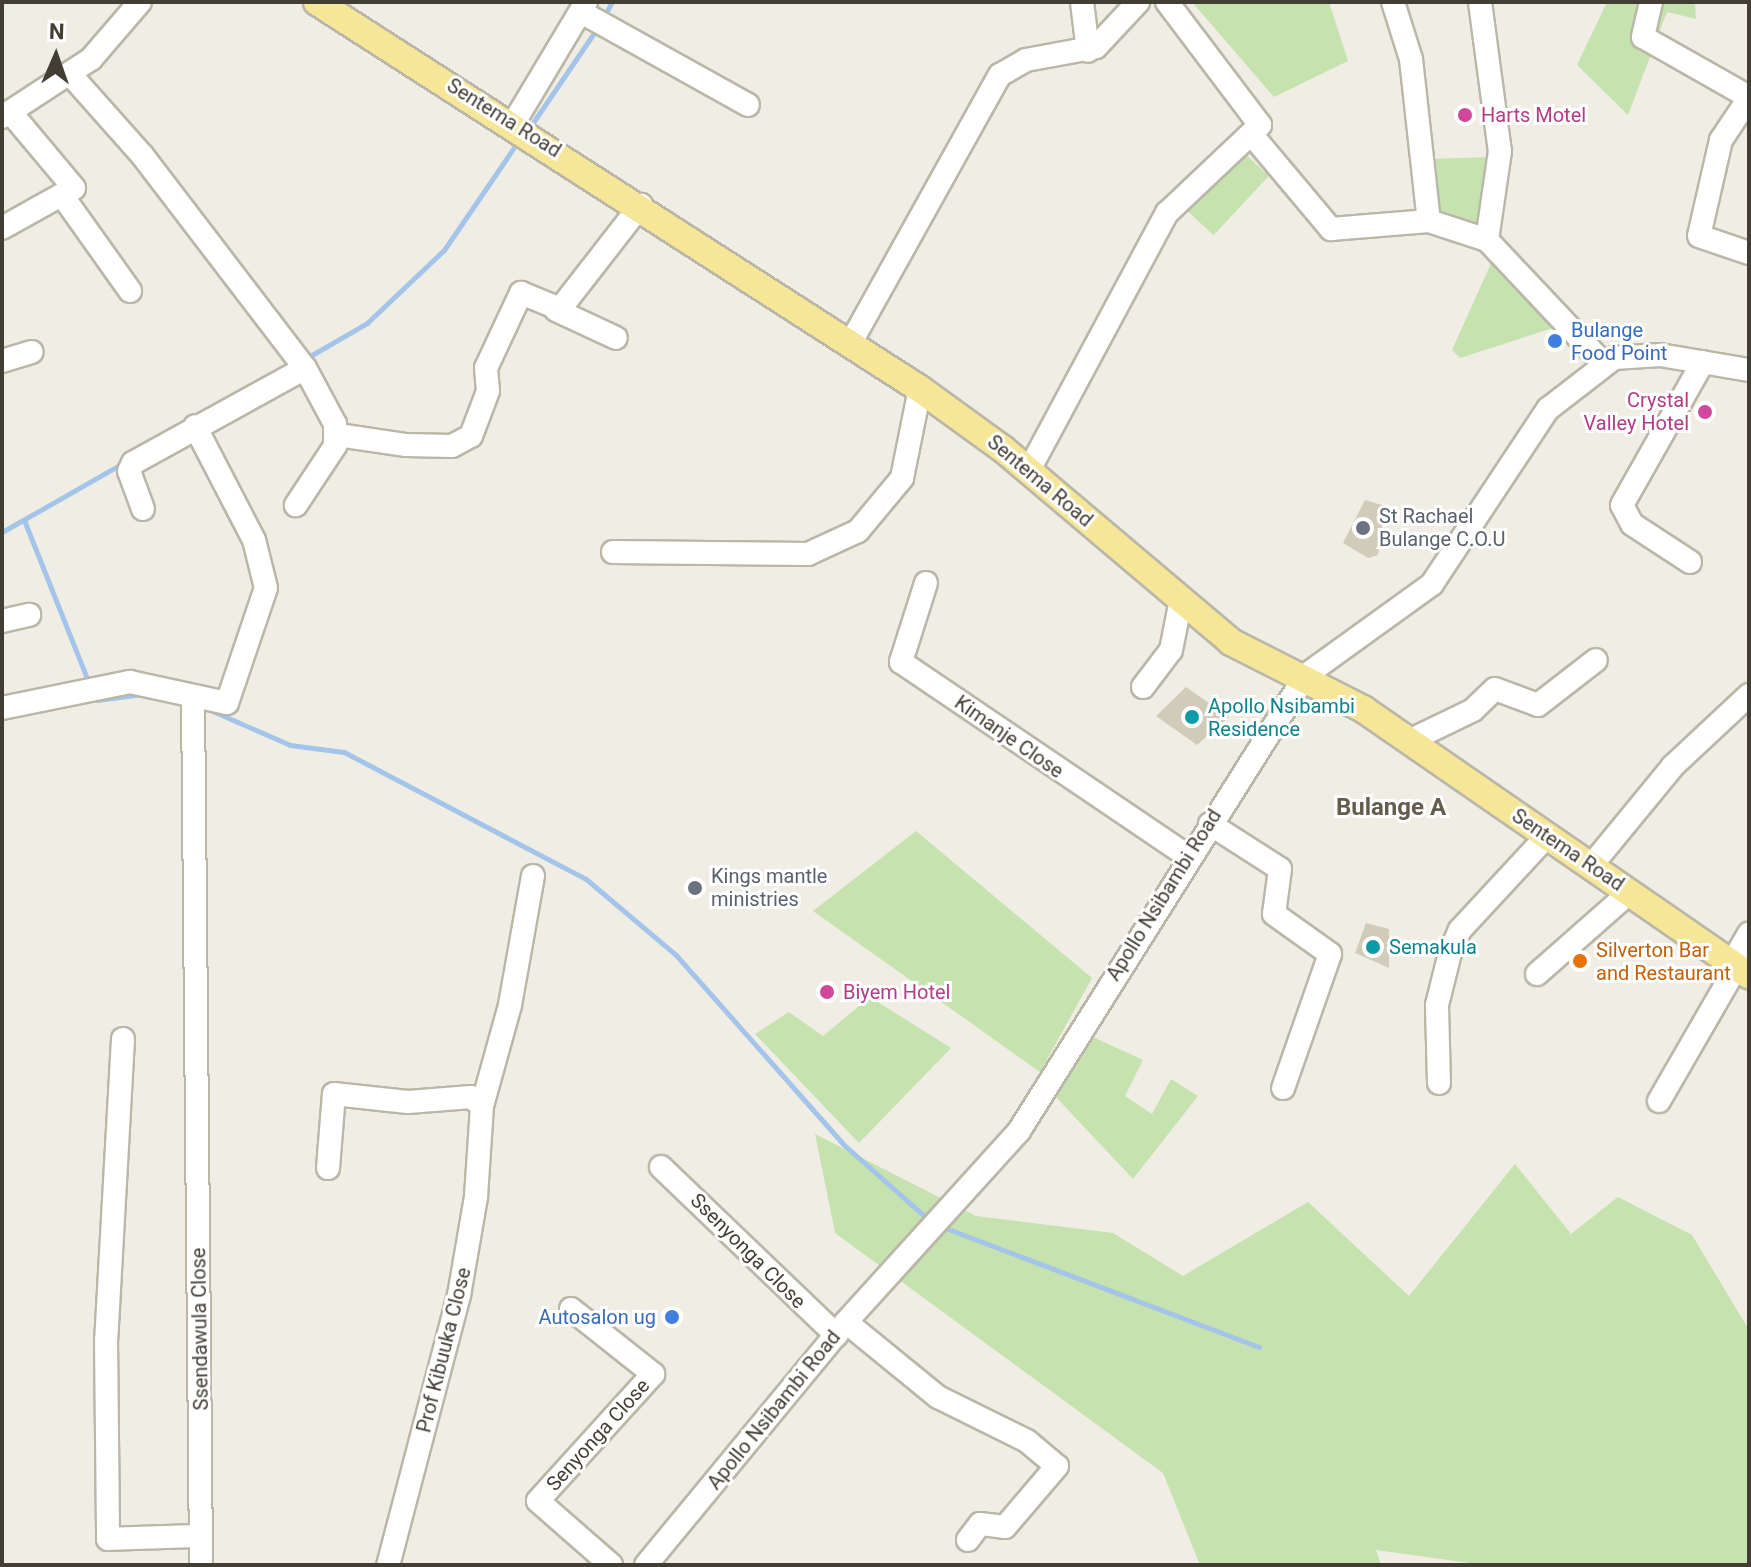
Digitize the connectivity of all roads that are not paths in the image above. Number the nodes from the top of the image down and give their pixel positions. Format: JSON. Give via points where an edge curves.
{"nodes":[{"id":1,"x":140,"y":2,"type":"edge"},
{"id":2,"x":317,"y":2,"type":"edge"},
{"id":3,"x":1082,"y":2,"type":"edge"},
{"id":4,"x":1138,"y":2,"type":"edge"},
{"id":5,"x":1167,"y":2,"type":"edge"},
{"id":6,"x":1393,"y":2,"type":"edge"},
{"id":7,"x":1480,"y":2,"type":"edge"},
{"id":8,"x":1651,"y":2,"type":"edge"},
{"id":9,"x":583,"y":7,"type":"edge"},
{"id":10,"x":1088,"y":51,"type":"junction"},
{"id":11,"x":70,"y":74,"type":"junction"},
{"id":12,"x":1749,"y":98,"type":"edge"},
{"id":13,"x":748,"y":105,"type":"dead end"},
{"id":14,"x":6,"y":114,"type":"edge"},
{"id":15,"x":513,"y":124,"type":"junction"},
{"id":16,"x":1252,"y":135,"type":"junction"},
{"id":17,"x":64,"y":198,"type":"junction"},
{"id":18,"x":641,"y":205,"type":"junction"},
{"id":19,"x":1429,"y":221,"type":"junction"},
{"id":20,"x":2,"y":228,"type":"edge"},
{"id":21,"x":1487,"y":240,"type":"junction"},
{"id":22,"x":1749,"y":253,"type":"edge"},
{"id":23,"x":130,"y":291,"type":"dead end"},
{"id":24,"x":556,"y":310,"type":"junction"},
{"id":25,"x":616,"y":338,"type":"dead end"},
{"id":26,"x":850,"y":344,"type":"junction"},
{"id":27,"x":32,"y":352,"type":"dead end"},
{"id":28,"x":2,"y":361,"type":"edge"},
{"id":29,"x":298,"y":361,"type":"junction"},
{"id":30,"x":1602,"y":362,"type":"junction"},
{"id":31,"x":1703,"y":362,"type":"junction"},
{"id":32,"x":1749,"y":370,"type":"edge"},
{"id":33,"x":920,"y":389,"type":"junction"},
{"id":34,"x":195,"y":426,"type":"junction"},
{"id":35,"x":338,"y":435,"type":"junction"},
{"id":36,"x":1029,"y":470,"type":"junction"},
{"id":37,"x":296,"y":505,"type":"dead end"},
{"id":38,"x":143,"y":509,"type":"dead end"},
{"id":39,"x":613,"y":552,"type":"dead end"},
{"id":40,"x":1690,"y":562,"type":"dead end"},
{"id":41,"x":926,"y":583,"type":"dead end"},
{"id":42,"x":1181,"y":600,"type":"junction"},
{"id":43,"x":29,"y":615,"type":"dead end"},
{"id":44,"x":2,"y":621,"type":"edge"},
{"id":45,"x":1596,"y":660,"type":"dead end"},
{"id":46,"x":1306,"y":675,"type":"junction"},
{"id":47,"x":1143,"y":687,"type":"dead end"},
{"id":48,"x":1749,"y":695,"type":"edge"},
{"id":49,"x":192,"y":704,"type":"junction"},
{"id":50,"x":2,"y":708,"type":"edge"},
{"id":51,"x":1409,"y":741,"type":"junction"},
{"id":52,"x":1210,"y":824,"type":"junction"},
{"id":53,"x":1547,"y":836,"type":"junction"},
{"id":54,"x":1189,"y":857,"type":"junction"},
{"id":55,"x":1591,"y":866,"type":"junction"},
{"id":56,"x":533,"y":876,"type":"dead end"},
{"id":57,"x":1630,"y":892,"type":"junction"},
{"id":58,"x":1749,"y":934,"type":"edge"},
{"id":59,"x":1740,"y":968,"type":"edge"},
{"id":60,"x":1537,"y":974,"type":"dead end"},
{"id":61,"x":123,"y":1039,"type":"dead end"},
{"id":62,"x":1439,"y":1083,"type":"dead end"},
{"id":63,"x":1283,"y":1088,"type":"dead end"},
{"id":64,"x":1659,"y":1101,"type":"dead end"},
{"id":65,"x":482,"y":1106,"type":"junction"},
{"id":66,"x":661,"y":1167,"type":"dead end"},
{"id":67,"x":328,"y":1168,"type":"dead end"},
{"id":68,"x":571,"y":1309,"type":"dead end"},
{"id":69,"x":841,"y":1329,"type":"junction"},
{"id":70,"x":200,"y":1536,"type":"junction"},
{"id":71,"x":968,"y":1540,"type":"dead end"},
{"id":72,"x":201,"y":1565,"type":"edge"},
{"id":73,"x":388,"y":1565,"type":"edge"},
{"id":74,"x":611,"y":1565,"type":"edge"},
{"id":75,"x":646,"y":1565,"type":"edge"}],
"edges":[{"from":1,"to":11,"type":"street","via":[[101,50]]},
{"from":2,"to":15,"type":"main road","name":"Sentema Road"},
{"from":3,"to":10,"type":"street"},
{"from":4,"to":10,"type":"street"},
{"from":5,"to":16,"type":"street","via":[[1258,114]]},
{"from":6,"to":19,"type":"street","via":[[1411,59]]},
{"from":7,"to":21,"type":"street","via":[[1500,151]]},
{"from":8,"to":12,"type":"street","via":[[1643,37]]},
{"from":9,"to":13,"type":"street"},
{"from":9,"to":15,"type":"street"},
{"from":10,"to":26,"type":"street","via":[[1026,60],[1000,75]]},
{"from":11,"to":14,"type":"street"},
{"from":11,"to":29,"type":"street","via":[[142,155]]},
{"from":12,"to":22,"type":"street","via":[[1721,140],[1699,236]]},
{"from":14,"to":17,"type":"street","via":[[74,185]]},
{"from":15,"to":18,"type":"main road","name":"Sentema Road"},
{"from":16,"to":19,"type":"street","via":[[1331,229]]},
{"from":16,"to":36,"type":"street","via":[[1167,213]]},
{"from":17,"to":20,"type":"street"},
{"from":17,"to":23,"type":"street"},
{"from":18,"to":24,"type":"street"},
{"from":18,"to":26,"type":"main road","name":"Sentema Road"},
{"from":19,"to":21,"type":"street"},
{"from":21,"to":30,"type":"street"},
{"from":24,"to":25,"type":"street"},
{"from":24,"to":35,"type":"street","via":[[521,293],[486,368],[488,391],[471,436],[452,446]]},
{"from":26,"to":33,"type":"main road","name":"Sentema Road"},
{"from":27,"to":28,"type":"street"},
{"from":29,"to":34,"type":"street"},
{"from":29,"to":35,"type":"street"},
{"from":30,"to":31,"type":"street","via":[[1644,355]]},
{"from":30,"to":46,"type":"street","name":"Apollo Nsibambi Road","via":[[1533,428],[1432,584]]},
{"from":31,"to":32,"type":"street"},
{"from":31,"to":40,"type":"street","via":[[1622,505],[1632,524]]},
{"from":33,"to":36,"type":"main road","name":"Sentema Road"},
{"from":33,"to":39,"type":"street","via":[[902,478],[858,531],[808,554]]},
{"from":34,"to":38,"type":"street","via":[[133,463],[129,471]]},
{"from":34,"to":49,"type":"street","via":[[254,540],[266,588],[227,703]]},
{"from":35,"to":37,"type":"street"},
{"from":36,"to":42,"type":"main road","name":"Sentema Road"},
{"from":41,"to":54,"type":"street","name":"Kimanje Close","via":[[901,662]]},
{"from":42,"to":46,"type":"main road","name":"Sentema Road","via":[[1251,655]]},
{"from":42,"to":47,"type":"street","via":[[1171,650]]},
{"from":43,"to":44,"type":"street"},
{"from":45,"to":51,"type":"street","via":[[1538,705],[1492,690],[1473,710]]},
{"from":46,"to":51,"type":"main road","name":"Sentema Road"},
{"from":46,"to":52,"type":"street","name":"Apollo Nsibambi Road"},
{"from":48,"to":55,"type":"street","via":[[1673,766]]},
{"from":49,"to":50,"type":"street","via":[[130,682]]},
{"from":49,"to":70,"type":"street","name":"Ssendawula Close"},
{"from":51,"to":53,"type":"main road","name":"Sentema Road"},
{"from":52,"to":54,"type":"street","name":"Apollo Nsibambi Road"},
{"from":52,"to":63,"type":"street","via":[[1280,869],[1274,914],[1330,954]]},
{"from":53,"to":55,"type":"main road","name":"Sentema Road"},
{"from":53,"to":62,"type":"street","via":[[1460,930],[1437,1005]]},
{"from":54,"to":69,"type":"street","name":"Apollo Nsibambi Road","via":[[1019,1131]]},
{"from":55,"to":57,"type":"main road","name":"Sentema Road"},
{"from":56,"to":65,"type":"street","name":"Prof Kibuuka Close","via":[[510,1005]]},
{"from":57,"to":59,"type":"main road","name":"Sentema Road"},
{"from":57,"to":60,"type":"street"},
{"from":58,"to":59,"type":"street"},
{"from":59,"to":64,"type":"street"},
{"from":61,"to":70,"type":"street","via":[[106,1340],[108,1539]]},
{"from":65,"to":67,"type":"street","via":[[471,1097],[408,1102],[334,1094]]},
{"from":65,"to":73,"type":"street","name":"Prof Kibuuka Close","via":[[459,1295]]},
{"from":66,"to":69,"type":"street","name":"Ssenyonga Close"},
{"from":68,"to":74,"type":"street","name":"Senyonga Close","via":[[653,1374],[538,1501]]},
{"from":69,"to":71,"type":"street","name":"Ssenyonga Close","via":[[938,1397],[1027,1441],[1057,1466],[1005,1527],[980,1524]]},
{"from":69,"to":75,"type":"street","name":"Apollo Nsibambi Road"},
{"from":70,"to":72,"type":"street","name":"Ssendawula Close"}]}
